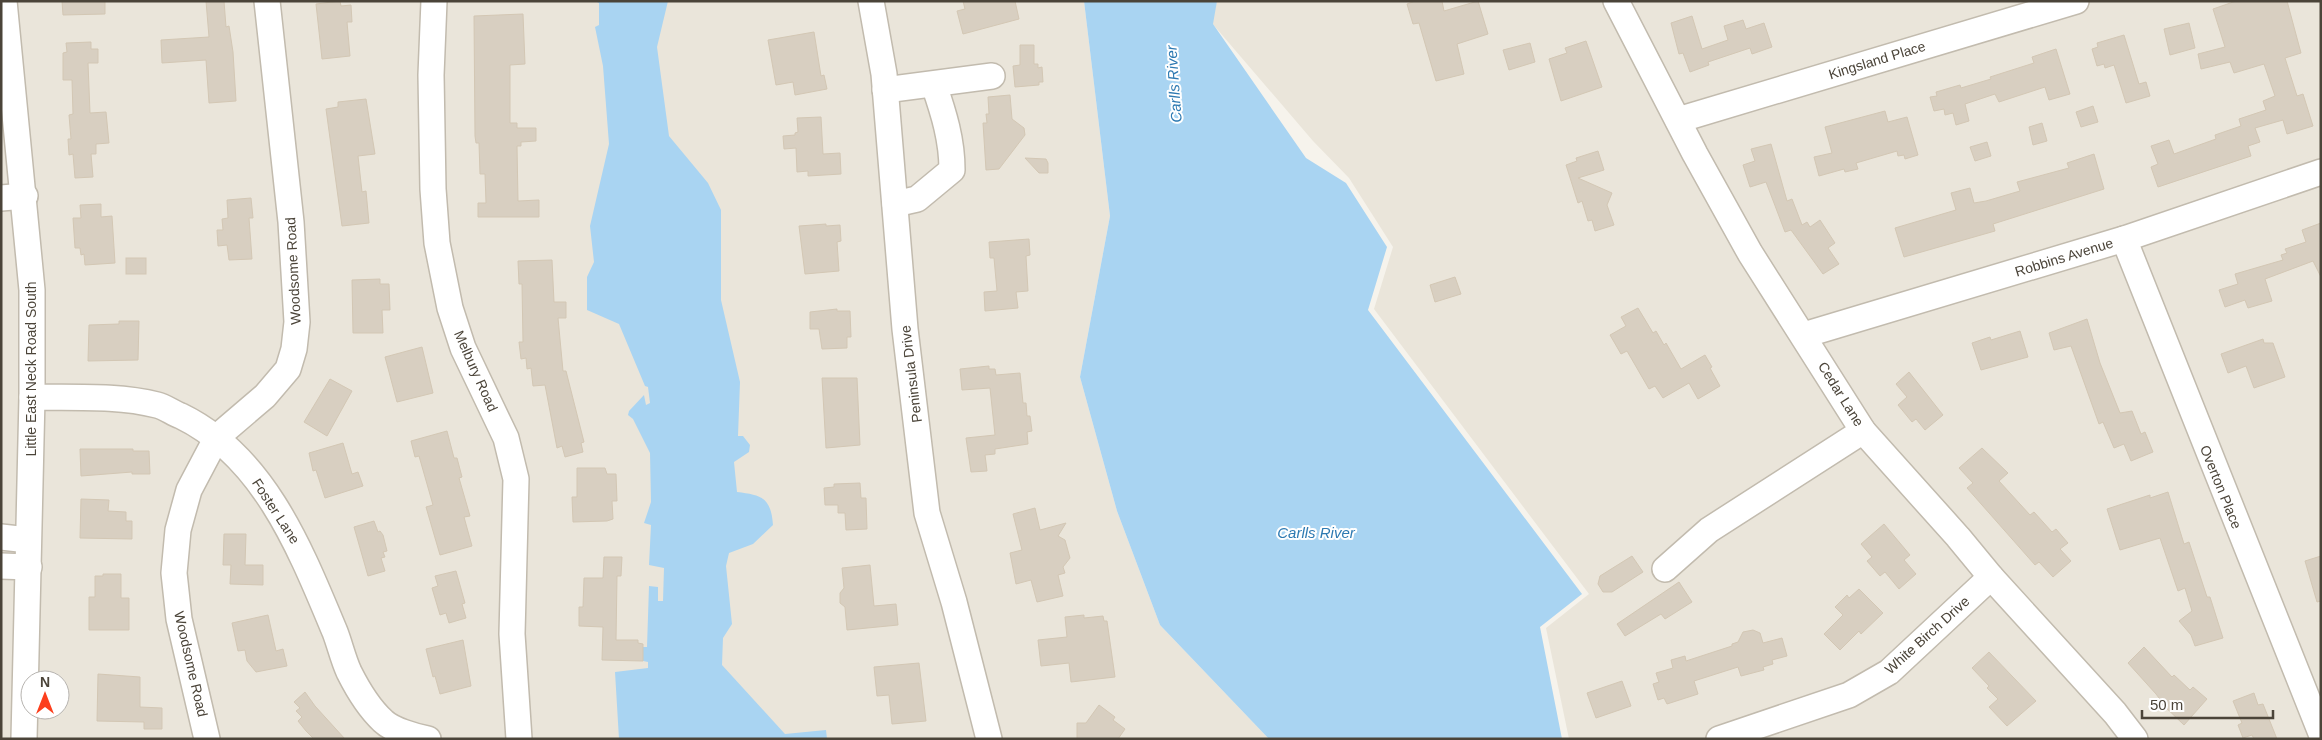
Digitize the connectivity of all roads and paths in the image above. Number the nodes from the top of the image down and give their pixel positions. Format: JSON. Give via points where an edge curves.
{"nodes":[{"id":1,"x":4,"y":1,"type":"edge"},
{"id":2,"x":268,"y":1,"type":"edge"},
{"id":3,"x":434,"y":1,"type":"edge"},
{"id":4,"x":871,"y":1,"type":"edge"},
{"id":5,"x":1616,"y":1,"type":"edge"},
{"id":6,"x":2076,"y":1,"type":"edge"},
{"id":7,"x":4,"y":34,"type":"edge"},
{"id":8,"x":992,"y":76,"type":"dead end"},
{"id":9,"x":934,"y":85,"type":"junction"},
{"id":10,"x":885,"y":90,"type":"junction"},
{"id":11,"x":1678,"y":120,"type":"junction"},
{"id":12,"x":2321,"y":172,"type":"edge"},
{"id":13,"x":13,"y":197,"type":"edge"},
{"id":14,"x":895,"y":204,"type":"junction"},
{"id":15,"x":2124,"y":239,"type":"junction"},
{"id":16,"x":1804,"y":335,"type":"junction"},
{"id":17,"x":32,"y":397,"type":"junction"},
{"id":18,"x":1864,"y":431,"type":"junction"},
{"id":19,"x":217,"y":437,"type":"junction"},
{"id":20,"x":1,"y":538,"type":"edge"},
{"id":21,"x":28,"y":540,"type":"junction"},
{"id":22,"x":1,"y":566,"type":"edge"},
{"id":23,"x":29,"y":567,"type":"junction"},
{"id":24,"x":1666,"y":569,"type":"dead end"},
{"id":25,"x":1990,"y":577,"type":"junction"},
{"id":26,"x":2321,"y":733,"type":"edge"},
{"id":27,"x":518,"y":738,"type":"edge"},
{"id":28,"x":24,"y":739,"type":"edge"},
{"id":29,"x":207,"y":739,"type":"edge"},
{"id":30,"x":428,"y":739,"type":"edge"},
{"id":31,"x":508,"y":739,"type":"edge"},
{"id":32,"x":989,"y":739,"type":"edge"},
{"id":33,"x":1719,"y":739,"type":"edge"},
{"id":34,"x":2135,"y":739,"type":"edge"}],
"edges":[{"from":1,"to":7,"type":"street","name":"Little East Neck Road South"},
{"from":2,"to":19,"type":"street","name":"Woodsome Road","via":[[292,222],[296,276],[294,349],[288,369],[266,396]]},
{"from":3,"to":27,"type":"street","name":"Melbury Road","via":[[432,189],[437,243],[450,308],[463,348],[506,438],[516,478],[512,634]]},
{"from":4,"to":10,"type":"street","name":"Peninsula Drive"},
{"from":5,"to":11,"type":"street","name":"Cedar Lane"},
{"from":6,"to":11,"type":"street","name":"Kingsland Place"},
{"from":7,"to":13,"type":"street","name":"Little East Neck Road South"},
{"from":8,"to":9,"type":"street"},
{"from":9,"to":10,"type":"street"},
{"from":9,"to":14,"type":"street","via":[[945,115],[952,150],[952,170],[916,199]]},
{"from":10,"to":14,"type":"street","name":"Peninsula Drive"},
{"from":11,"to":16,"type":"street","name":"Cedar Lane","via":[[1750,253]]},
{"from":12,"to":15,"type":"street","name":"Robbins Avenue"},
{"from":13,"to":17,"type":"street","name":"Little East Neck Road South","via":[[32,290]]},
{"from":14,"to":32,"type":"street","name":"Peninsula Drive","via":[[905,329],[927,513]]},
{"from":15,"to":16,"type":"street","name":"Robbins Avenue"},
{"from":15,"to":26,"type":"street","name":"Overton Place"},
{"from":16,"to":18,"type":"street","name":"Cedar Lane"},
{"from":17,"to":19,"type":"street","name":"Foster Lane","via":[[120,400],[158,406]]},
{"from":17,"to":21,"type":"street","name":"Little East Neck Road South"},
{"from":18,"to":24,"type":"street","via":[[1709,530]]},
{"from":18,"to":25,"type":"street","name":"Cedar Lane"},
{"from":19,"to":29,"type":"street","name":"Woodsome Road","via":[[189,490],[178,530],[174,573],[179,619]]},
{"from":19,"to":30,"type":"street","name":"Foster Lane","via":[[254,476],[300,547],[349,672],[365,699],[384,723]]},
{"from":20,"to":21,"type":"street"},
{"from":21,"to":23,"type":"street","name":"Little East Neck Road South"},
{"from":22,"to":23,"type":"street"},
{"from":23,"to":28,"type":"street","name":"Little East Neck Road South"},
{"from":25,"to":33,"type":"street","name":"White Birch Drive","via":[[1889,672],[1850,694]]},
{"from":25,"to":34,"type":"street","name":"Cedar Lane"},
{"from":27,"to":31,"type":"street"}]}
